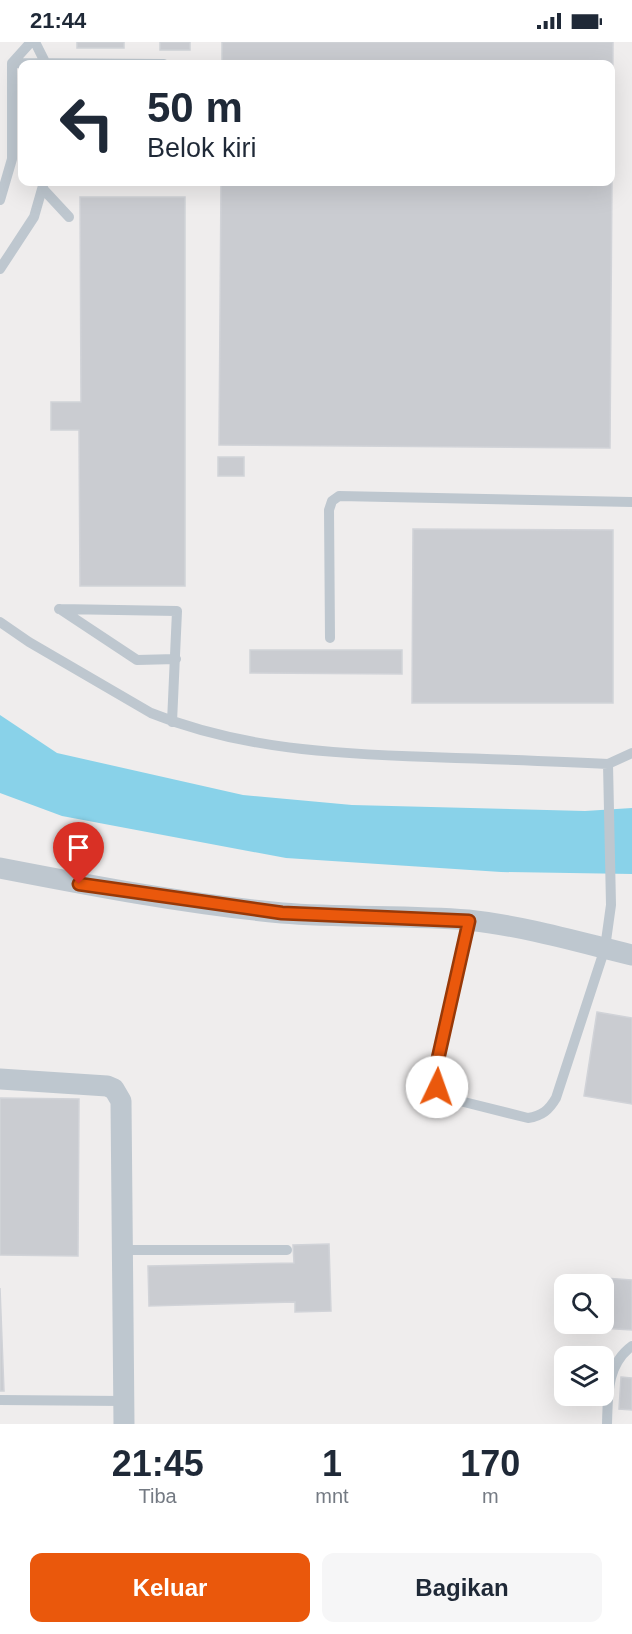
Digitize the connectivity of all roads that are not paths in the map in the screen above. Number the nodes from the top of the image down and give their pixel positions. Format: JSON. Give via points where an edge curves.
{"nodes":[{"id":1,"x":33,"y":42,"type":"edge"},
{"id":2,"x":44,"y":60,"type":"edge"},
{"id":3,"x":12,"y":63,"type":"junction"},
{"id":4,"x":18,"y":63,"type":"edge"},
{"id":5,"x":44,"y":186,"type":"edge"},
{"id":6,"x":45,"y":186,"type":"edge"},
{"id":7,"x":0,"y":200,"type":"edge"},
{"id":8,"x":69,"y":217,"type":"dead end"},
{"id":9,"x":0,"y":269,"type":"edge"},
{"id":10,"x":632,"y":502,"type":"edge"},
{"id":11,"x":0,"y":622,"type":"edge"},
{"id":12,"x":330,"y":638,"type":"dead end"},
{"id":13,"x":176,"y":659,"type":"junction"},
{"id":14,"x":172,"y":722,"type":"junction"},
{"id":15,"x":632,"y":753,"type":"edge"},
{"id":16,"x":609,"y":764,"type":"junction"},
{"id":17,"x":0,"y":868,"type":"edge"},
{"id":18,"x":469,"y":921,"type":"junction"},
{"id":19,"x":605,"y":948,"type":"junction"},
{"id":20,"x":632,"y":955,"type":"edge"},
{"id":21,"x":0,"y":1079,"type":"edge"},
{"id":22,"x":124,"y":1250,"type":"junction"},
{"id":23,"x":287,"y":1250,"type":"dead end"},
{"id":24,"x":632,"y":1346,"type":"edge"},
{"id":25,"x":0,"y":1400,"type":"edge"},
{"id":26,"x":124,"y":1401,"type":"junction"},
{"id":27,"x":124,"y":1424,"type":"edge"},
{"id":28,"x":607,"y":1424,"type":"edge"}],
"edges":[{"from":1,"to":2,"type":"lane"},
{"from":1,"to":3,"type":"lane"},
{"from":3,"to":4,"type":"lane"},
{"from":3,"to":7,"type":"lane","via":[[12,159]]},
{"from":5,"to":9,"type":"lane","via":[[34,217]]},
{"from":6,"to":8,"type":"lane"},
{"from":10,"to":12,"type":"lane","via":[[339,496],[329,510]]},
{"from":11,"to":14,"type":"lane"},
{"from":13,"to":13,"type":"lane","via":[[137,660],[59,609],[177,611]]},
{"from":13,"to":14,"type":"lane"},
{"from":14,"to":16,"type":"lane","via":[[247,741],[322,753]]},
{"from":15,"to":16,"type":"lane"},
{"from":16,"to":19,"type":"lane","via":[[611,905]]},
{"from":17,"to":18,"type":"street","via":[[243,908]]},
{"from":18,"to":19,"type":"street"},
{"from":18,"to":19,"type":"lane","via":[[435,1072],[437,1087],[452,1099],[528,1118],[544,1113],[556,1098]]},
{"from":19,"to":20,"type":"street"},
{"from":21,"to":22,"type":"street","via":[[107,1086],[118,1094],[123,1129]]},
{"from":22,"to":23,"type":"lane"},
{"from":22,"to":26,"type":"street"},
{"from":24,"to":28,"type":"lane","via":[[611,1372]]},
{"from":25,"to":26,"type":"lane"},
{"from":26,"to":27,"type":"street"}]}
